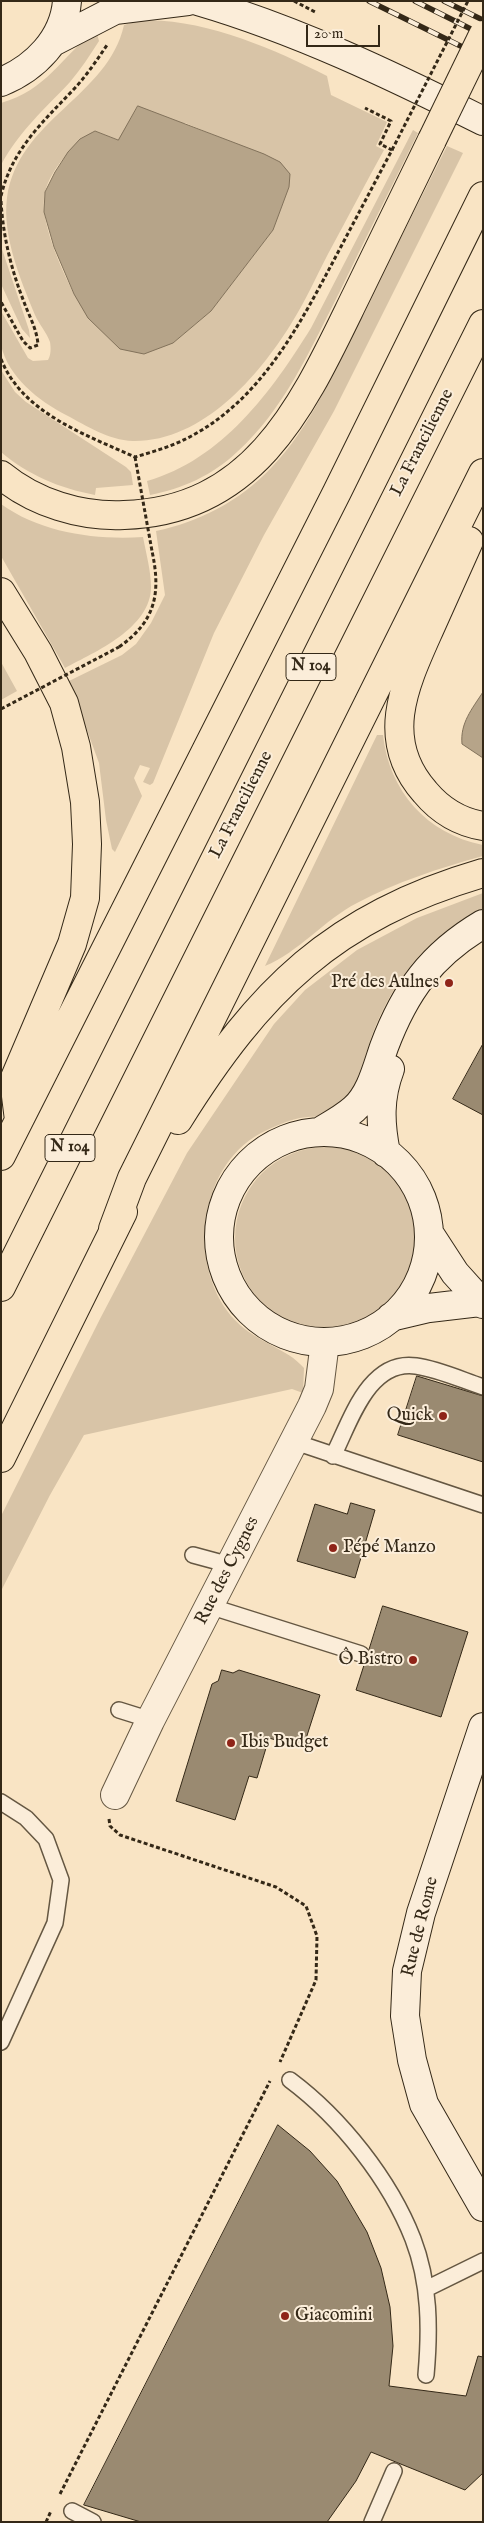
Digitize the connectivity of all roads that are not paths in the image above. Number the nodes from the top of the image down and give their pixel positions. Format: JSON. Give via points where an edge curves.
{"nodes":[{"id":1,"x":67,"y":1,"type":"edge"},
{"id":2,"x":188,"y":1,"type":"edge"},
{"id":3,"x":198,"y":1,"type":"edge"},
{"id":4,"x":483,"y":35,"type":"edge"},
{"id":5,"x":53,"y":42,"type":"junction"},
{"id":6,"x":1,"y":82,"type":"edge"},
{"id":7,"x":483,"y":121,"type":"edge"},
{"id":8,"x":483,"y":196,"type":"edge"},
{"id":9,"x":483,"y":324,"type":"edge"},
{"id":10,"x":483,"y":473,"type":"edge"},
{"id":11,"x":1,"y":475,"type":"edge"},
{"id":12,"x":483,"y":510,"type":"edge"},
{"id":13,"x":1,"y":592,"type":"edge"},
{"id":14,"x":483,"y":826,"type":"edge"},
{"id":15,"x":483,"y":873,"type":"edge"},
{"id":16,"x":483,"y":924,"type":"edge"},
{"id":17,"x":483,"y":939,"type":"edge"},
{"id":18,"x":19,"y":1120,"type":"junction"},
{"id":19,"x":319,"y":1132,"type":"junction"},
{"id":20,"x":386,"y":1153,"type":"junction"},
{"id":21,"x":1,"y":1156,"type":"edge"},
{"id":22,"x":113,"y":1229,"type":"junction"},
{"id":23,"x":429,"y":1233,"type":"junction"},
{"id":24,"x":1,"y":1287,"type":"edge"},
{"id":25,"x":481,"y":1303,"type":"edge"},
{"id":26,"x":391,"y":1317,"type":"junction"},
{"id":27,"x":325,"y":1342,"type":"junction"},
{"id":28,"x":483,"y":1387,"type":"edge"},
{"id":29,"x":294,"y":1442,"type":"junction"},
{"id":30,"x":333,"y":1456,"type":"junction"},
{"id":31,"x":1,"y":1458,"type":"edge"},
{"id":32,"x":483,"y":1505,"type":"edge"},
{"id":33,"x":193,"y":1555,"type":"dead end"},
{"id":34,"x":230,"y":1566,"type":"junction"},
{"id":35,"x":209,"y":1606,"type":"junction"},
{"id":36,"x":361,"y":1654,"type":"dead end"},
{"id":37,"x":119,"y":1710,"type":"dead end"},
{"id":38,"x":150,"y":1720,"type":"junction"},
{"id":39,"x":483,"y":1727,"type":"edge"},
{"id":40,"x":115,"y":1795,"type":"road end"},
{"id":41,"x":1,"y":1802,"type":"edge"},
{"id":42,"x":1,"y":2042,"type":"edge"},
{"id":43,"x":290,"y":2080,"type":"dead end"},
{"id":44,"x":483,"y":2207,"type":"edge"},
{"id":45,"x":483,"y":2262,"type":"edge"},
{"id":46,"x":426,"y":2289,"type":"junction"},
{"id":47,"x":426,"y":2375,"type":"dead end"},
{"id":48,"x":394,"y":2471,"type":"dead end"},
{"id":49,"x":72,"y":2511,"type":"dead end"},
{"id":50,"x":93,"y":2522,"type":"edge"},
{"id":51,"x":372,"y":2522,"type":"edge"}],
"edges":[{"from":1,"to":5,"type":"street","via":[[64,18]]},
{"from":2,"to":5,"type":"street","via":[[116,10]]},
{"from":3,"to":7,"type":"street","via":[[297,35],[409,84]]},
{"from":4,"to":11,"type":"highway","bridge":true,"via":[[302,401],[272,445],[244,471],[195,501],[168,510],[108,516],[54,505]]},
{"from":5,"to":6,"type":"street","via":[[33,64]]},
{"from":8,"to":18,"type":"highway","via":[[338,492]]},
{"from":9,"to":24,"type":"highway","name":"La Francilienne","number":"N 104"},
{"from":10,"to":22,"type":"highway","via":[[132,1178]]},
{"from":12,"to":14,"type":"highway","via":[[409,676],[401,703],[399,730],[405,761],[422,788],[449,814]]},
{"from":13,"to":18,"type":"highway","via":[[64,702],[76,747],[87,844],[85,898],[72,944],[14,1080]]},
{"from":15,"to":22,"type":"highway","via":[[420,895],[371,917],[321,949],[284,981],[216,1063],[158,1151]]},
{"from":16,"to":19,"type":"street","via":[[458,939],[423,974],[400,1007],[367,1092],[355,1108]]},
{"from":17,"to":20,"type":"street","via":[[446,968],[423,994],[402,1034],[385,1080],[380,1126]]},
{"from":18,"to":21,"type":"highway"},
{"from":19,"to":20,"type":"street","via":[[354,1137]]},
{"from":19,"to":27,"type":"street","via":[[280,1142],[247,1166],[225,1200],[218,1240],[227,1280],[251,1313],[285,1335]]},
{"from":20,"to":23,"type":"street","via":[[399,1164],[417,1189]]},
{"from":22,"to":31,"type":"highway"},
{"from":23,"to":25,"type":"street","via":[[455,1273]]},
{"from":23,"to":26,"type":"street","via":[[418,1284]]},
{"from":25,"to":26,"type":"street","via":[[429,1308]]},
{"from":26,"to":27,"type":"street","via":[[354,1337]]},
{"from":27,"to":29,"type":"street","name":"Rue des Cygnes","via":[[319,1389]]},
{"from":28,"to":30,"type":"lane","via":[[417,1366],[390,1370],[365,1392]]},
{"from":29,"to":30,"type":"lane"},
{"from":29,"to":34,"type":"street","name":"Rue des Cygnes"},
{"from":30,"to":32,"type":"lane"},
{"from":33,"to":34,"type":"lane"},
{"from":34,"to":35,"type":"street","name":"Rue des Cygnes"},
{"from":35,"to":36,"type":"lane"},
{"from":35,"to":38,"type":"street","name":"Rue des Cygnes"},
{"from":37,"to":38,"type":"lane"},
{"from":38,"to":40,"type":"street","name":"Rue des Cygnes"},
{"from":39,"to":44,"type":"street","name":"Rue de Rome","via":[[421,1913],[407,1971],[405,2016],[424,2104]]},
{"from":41,"to":42,"type":"lane","via":[[26,1818],[46,1838],[61,1880],[55,1923]]},
{"from":43,"to":46,"type":"lane","via":[[341,2126],[370,2163],[393,2199],[413,2240]]},
{"from":45,"to":46,"type":"lane"},
{"from":46,"to":47,"type":"lane","via":[[430,2334]]},
{"from":48,"to":51,"type":"lane"},
{"from":49,"to":50,"type":"lane"}]}
